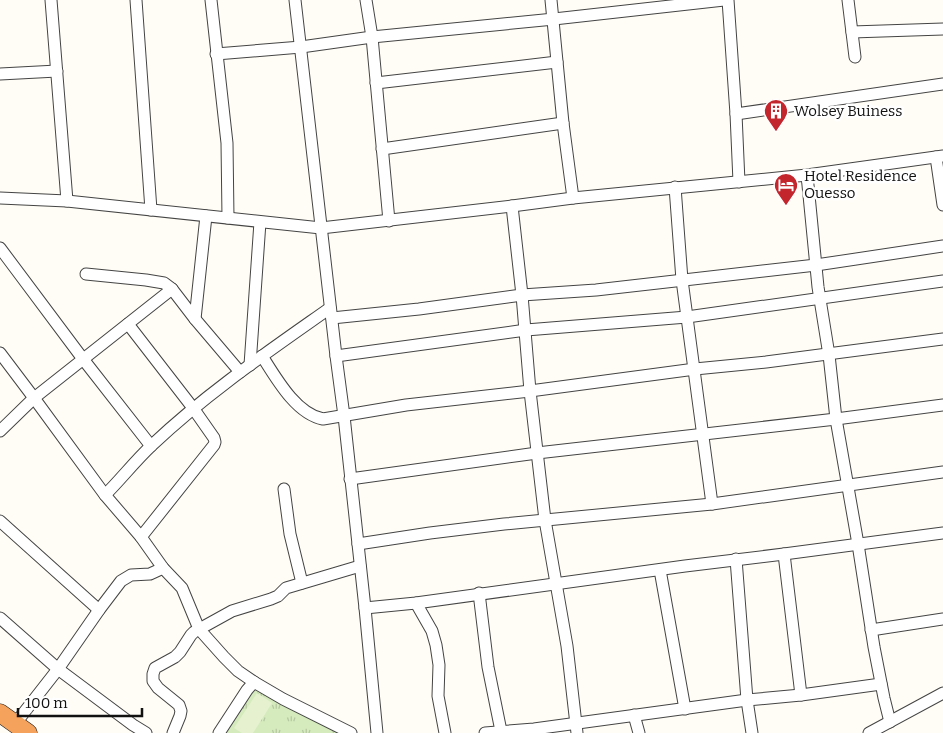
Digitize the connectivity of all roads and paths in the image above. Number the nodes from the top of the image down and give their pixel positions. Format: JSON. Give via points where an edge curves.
{"nodes":[{"id":1,"x":51,"y":0,"type":"edge"},
{"id":2,"x":136,"y":0,"type":"edge"},
{"id":3,"x":211,"y":0,"type":"edge"},
{"id":4,"x":295,"y":0,"type":"edge"},
{"id":5,"x":366,"y":0,"type":"edge"},
{"id":6,"x":551,"y":0,"type":"edge"},
{"id":7,"x":611,"y":0,"type":"edge"},
{"id":8,"x":724,"y":0,"type":"edge"},
{"id":9,"x":728,"y":0,"type":"edge"},
{"id":10,"x":848,"y":0,"type":"edge"},
{"id":11,"x":669,"y":3,"type":"edge"},
{"id":12,"x":612,"y":12,"type":"junction"},
{"id":13,"x":554,"y":19,"type":"junction"},
{"id":14,"x":943,"y":29,"type":"edge"},
{"id":15,"x":852,"y":32,"type":"junction"},
{"id":16,"x":372,"y":37,"type":"junction"},
{"id":17,"x":301,"y":47,"type":"junction"},
{"id":18,"x":216,"y":54,"type":"junction"},
{"id":19,"x":855,"y":57,"type":"dead end"},
{"id":20,"x":557,"y":62,"type":"junction"},
{"id":21,"x":57,"y":71,"type":"junction"},
{"id":22,"x":0,"y":72,"type":"edge"},
{"id":23,"x":376,"y":83,"type":"junction"},
{"id":24,"x":943,"y":84,"type":"edge"},
{"id":25,"x":736,"y":114,"type":"junction"},
{"id":26,"x":563,"y":124,"type":"junction"},
{"id":27,"x":382,"y":149,"type":"junction"},
{"id":28,"x":939,"y":157,"type":"edge"},
{"id":29,"x":807,"y":175,"type":"junction"},
{"id":30,"x":739,"y":182,"type":"junction"},
{"id":31,"x":675,"y":187,"type":"junction"},
{"id":32,"x":0,"y":198,"type":"edge"},
{"id":33,"x":573,"y":198,"type":"junction"},
{"id":34,"x":67,"y":202,"type":"junction"},
{"id":35,"x":943,"y":205,"type":"edge"},
{"id":36,"x":512,"y":206,"type":"junction"},
{"id":37,"x":151,"y":210,"type":"junction"},
{"id":38,"x":206,"y":216,"type":"junction"},
{"id":39,"x":228,"y":218,"type":"junction"},
{"id":40,"x":389,"y":221,"type":"junction"},
{"id":41,"x":260,"y":222,"type":"junction"},
{"id":42,"x":321,"y":228,"type":"junction"},
{"id":43,"x":943,"y":246,"type":"edge"},
{"id":44,"x":0,"y":248,"type":"edge"},
{"id":45,"x":816,"y":265,"type":"junction"},
{"id":46,"x":86,"y":274,"type":"dead end"},
{"id":47,"x":682,"y":280,"type":"junction"},
{"id":48,"x":943,"y":281,"type":"edge"},
{"id":49,"x":172,"y":289,"type":"junction"},
{"id":50,"x":522,"y":295,"type":"junction"},
{"id":51,"x":820,"y":299,"type":"junction"},
{"id":52,"x":331,"y":313,"type":"junction"},
{"id":53,"x":687,"y":317,"type":"junction"},
{"id":54,"x":195,"y":319,"type":"junction"},
{"id":55,"x":128,"y":324,"type":"junction"},
{"id":56,"x":526,"y":330,"type":"junction"},
{"id":57,"x":943,"y":339,"type":"edge"},
{"id":58,"x":0,"y":353,"type":"edge"},
{"id":59,"x":829,"y":355,"type":"junction"},
{"id":60,"x":262,"y":356,"type":"junction"},
{"id":61,"x":336,"y":356,"type":"junction"},
{"id":62,"x":84,"y":359,"type":"junction"},
{"id":63,"x":245,"y":369,"type":"junction"},
{"id":64,"x":695,"y":369,"type":"junction"},
{"id":65,"x":530,"y":391,"type":"junction"},
{"id":66,"x":34,"y":398,"type":"junction"},
{"id":67,"x":943,"y":405,"type":"edge"},
{"id":68,"x":194,"y":408,"type":"junction"},
{"id":69,"x":344,"y":416,"type":"junction"},
{"id":70,"x":836,"y":419,"type":"junction"},
{"id":71,"x":0,"y":431,"type":"edge"},
{"id":72,"x":703,"y":434,"type":"junction"},
{"id":73,"x":151,"y":446,"type":"junction"},
{"id":74,"x":537,"y":453,"type":"junction"},
{"id":75,"x":943,"y":472,"type":"edge"},
{"id":76,"x":350,"y":479,"type":"junction"},
{"id":77,"x":847,"y":484,"type":"junction"},
{"id":78,"x":284,"y":489,"type":"dead end"},
{"id":79,"x":105,"y":495,"type":"junction"},
{"id":80,"x":712,"y":504,"type":"junction"},
{"id":81,"x":545,"y":520,"type":"junction"},
{"id":82,"x":0,"y":521,"type":"edge"},
{"id":83,"x":943,"y":533,"type":"edge"},
{"id":84,"x":141,"y":537,"type":"junction"},
{"id":85,"x":358,"y":544,"type":"junction"},
{"id":86,"x":858,"y":544,"type":"junction"},
{"id":87,"x":784,"y":554,"type":"junction"},
{"id":88,"x":736,"y":559,"type":"junction"},
{"id":89,"x":360,"y":566,"type":"junction"},
{"id":90,"x":163,"y":568,"type":"junction"},
{"id":91,"x":660,"y":570,"type":"junction"},
{"id":92,"x":302,"y":583,"type":"junction"},
{"id":93,"x":556,"y":583,"type":"junction"},
{"id":94,"x":479,"y":593,"type":"junction"},
{"id":95,"x":416,"y":603,"type":"junction"},
{"id":96,"x":365,"y":608,"type":"junction"},
{"id":97,"x":99,"y":610,"type":"junction"},
{"id":98,"x":0,"y":618,"type":"edge"},
{"id":99,"x":943,"y":619,"type":"edge"},
{"id":100,"x":199,"y":629,"type":"junction"},
{"id":101,"x":871,"y":630,"type":"junction"},
{"id":102,"x":58,"y":669,"type":"junction"},
{"id":103,"x":254,"y":682,"type":"junction"},
{"id":104,"x":881,"y":684,"type":"junction"},
{"id":105,"x":943,"y":692,"type":"edge"},
{"id":106,"x":801,"y":695,"type":"junction"},
{"id":107,"x":747,"y":700,"type":"junction"},
{"id":108,"x":685,"y":709,"type":"junction"},
{"id":109,"x":0,"y":713,"type":"edge"},
{"id":110,"x":634,"y":715,"type":"junction"},
{"id":111,"x":890,"y":722,"type":"junction"},
{"id":112,"x":22,"y":728,"type":"edge"},
{"id":113,"x":576,"y":728,"type":"edge"},
{"id":114,"x":493,"y":732,"type":"edge"},
{"id":115,"x":146,"y":733,"type":"edge"},
{"id":116,"x":173,"y":733,"type":"edge"},
{"id":117,"x":219,"y":733,"type":"edge"},
{"id":118,"x":350,"y":733,"type":"edge"},
{"id":119,"x":378,"y":733,"type":"edge"},
{"id":120,"x":445,"y":733,"type":"edge"},
{"id":121,"x":639,"y":733,"type":"edge"},
{"id":122,"x":752,"y":733,"type":"edge"},
{"id":123,"x":869,"y":733,"type":"edge"}],
"edges":[{"from":1,"to":21,"type":"street"},
{"from":2,"to":37,"type":"street"},
{"from":3,"to":18,"type":"street"},
{"from":4,"to":17,"type":"street"},
{"from":5,"to":16,"type":"street"},
{"from":6,"to":13,"type":"street"},
{"from":7,"to":12,"type":"street"},
{"from":8,"to":11,"type":"street"},
{"from":9,"to":25,"type":"street"},
{"from":10,"to":15,"type":"street"},
{"from":11,"to":12,"type":"street"},
{"from":12,"to":13,"type":"street"},
{"from":13,"to":16,"type":"street"},
{"from":13,"to":20,"type":"street"},
{"from":14,"to":15,"type":"street"},
{"from":15,"to":19,"type":"street"},
{"from":16,"to":17,"type":"street"},
{"from":16,"to":23,"type":"street"},
{"from":17,"to":18,"type":"street"},
{"from":17,"to":42,"type":"street"},
{"from":18,"to":39,"type":"street","via":[[226,143]]},
{"from":20,"to":23,"type":"street"},
{"from":20,"to":26,"type":"street"},
{"from":21,"to":22,"type":"street"},
{"from":21,"to":34,"type":"street"},
{"from":23,"to":27,"type":"street"},
{"from":24,"to":25,"type":"street"},
{"from":25,"to":30,"type":"street"},
{"from":26,"to":27,"type":"street"},
{"from":26,"to":33,"type":"street"},
{"from":27,"to":40,"type":"street"},
{"from":28,"to":29,"type":"street"},
{"from":28,"to":35,"type":"street"},
{"from":29,"to":30,"type":"street"},
{"from":29,"to":45,"type":"street"},
{"from":30,"to":31,"type":"street"},
{"from":31,"to":33,"type":"street"},
{"from":31,"to":47,"type":"street"},
{"from":32,"to":34,"type":"street"},
{"from":33,"to":36,"type":"street"},
{"from":34,"to":37,"type":"street"},
{"from":36,"to":40,"type":"street"},
{"from":36,"to":50,"type":"street"},
{"from":37,"to":38,"type":"street"},
{"from":38,"to":39,"type":"street"},
{"from":38,"to":54,"type":"street"},
{"from":39,"to":41,"type":"street"},
{"from":40,"to":42,"type":"street"},
{"from":41,"to":42,"type":"street"},
{"from":41,"to":63,"type":"street"},
{"from":42,"to":52,"type":"street"},
{"from":43,"to":45,"type":"street"},
{"from":44,"to":62,"type":"street"},
{"from":45,"to":47,"type":"street"},
{"from":45,"to":51,"type":"street"},
{"from":46,"to":49,"type":"street","via":[[164,283]]},
{"from":47,"to":50,"type":"street"},
{"from":47,"to":53,"type":"street"},
{"from":48,"to":51,"type":"street"},
{"from":49,"to":54,"type":"street"},
{"from":49,"to":55,"type":"street"},
{"from":50,"to":52,"type":"street","via":[[419,310]]},
{"from":50,"to":56,"type":"street"},
{"from":51,"to":53,"type":"street"},
{"from":51,"to":59,"type":"street"},
{"from":52,"to":60,"type":"street"},
{"from":52,"to":61,"type":"street"},
{"from":53,"to":56,"type":"street"},
{"from":53,"to":64,"type":"street"},
{"from":54,"to":63,"type":"street"},
{"from":55,"to":62,"type":"street"},
{"from":55,"to":68,"type":"street"},
{"from":56,"to":61,"type":"street"},
{"from":56,"to":65,"type":"street"},
{"from":57,"to":59,"type":"street"},
{"from":58,"to":66,"type":"street"},
{"from":59,"to":64,"type":"street"},
{"from":59,"to":70,"type":"street"},
{"from":60,"to":63,"type":"street"},
{"from":60,"to":69,"type":"street","via":[[281,385],[306,412],[323,419]]},
{"from":61,"to":69,"type":"street"},
{"from":62,"to":66,"type":"street"},
{"from":62,"to":73,"type":"street"},
{"from":63,"to":68,"type":"street"},
{"from":64,"to":65,"type":"street"},
{"from":64,"to":72,"type":"street"},
{"from":65,"to":69,"type":"street","via":[[406,405]]},
{"from":65,"to":74,"type":"street"},
{"from":66,"to":71,"type":"street"},
{"from":66,"to":79,"type":"street"},
{"from":67,"to":70,"type":"street"},
{"from":68,"to":73,"type":"street"},
{"from":68,"to":84,"type":"street","via":[[216,442]]},
{"from":69,"to":76,"type":"street"},
{"from":70,"to":72,"type":"street"},
{"from":70,"to":77,"type":"street"},
{"from":72,"to":74,"type":"street"},
{"from":72,"to":80,"type":"street"},
{"from":73,"to":79,"type":"street"},
{"from":74,"to":76,"type":"street"},
{"from":74,"to":81,"type":"street"},
{"from":75,"to":77,"type":"street"},
{"from":76,"to":85,"type":"street"},
{"from":77,"to":80,"type":"street"},
{"from":77,"to":86,"type":"street"},
{"from":78,"to":92,"type":"street","via":[[290,534]]},
{"from":79,"to":84,"type":"street"},
{"from":80,"to":81,"type":"street"},
{"from":81,"to":85,"type":"street"},
{"from":81,"to":93,"type":"street"},
{"from":82,"to":97,"type":"street"},
{"from":83,"to":86,"type":"street"},
{"from":84,"to":90,"type":"street"},
{"from":85,"to":89,"type":"street"},
{"from":86,"to":87,"type":"street"},
{"from":86,"to":101,"type":"street"},
{"from":87,"to":88,"type":"street"},
{"from":87,"to":106,"type":"street"},
{"from":88,"to":91,"type":"street"},
{"from":88,"to":107,"type":"street"},
{"from":89,"to":92,"type":"street"},
{"from":89,"to":96,"type":"street"},
{"from":90,"to":97,"type":"street","via":[[150,574],[131,574],[121,581]]},
{"from":90,"to":100,"type":"street","via":[[182,588]]},
{"from":91,"to":93,"type":"street"},
{"from":91,"to":108,"type":"street"},
{"from":92,"to":100,"type":"street","via":[[286,588],[278,596],[232,611]]},
{"from":93,"to":94,"type":"street"},
{"from":93,"to":113,"type":"street"},
{"from":94,"to":95,"type":"street"},
{"from":94,"to":114,"type":"street"},
{"from":95,"to":96,"type":"street"},
{"from":95,"to":120,"type":"street","via":[[436,645],[438,696]]},
{"from":96,"to":119,"type":"street"},
{"from":97,"to":102,"type":"street"},
{"from":98,"to":102,"type":"street"},
{"from":99,"to":101,"type":"street"},
{"from":100,"to":103,"type":"street","via":[[238,671]]},
{"from":100,"to":116,"type":"street","via":[[191,634],[175,657],[155,668],[153,674],[158,688],[179,705],[180,716]]},
{"from":101,"to":104,"type":"street"},
{"from":102,"to":112,"type":"street"},
{"from":102,"to":115,"type":"street"},
{"from":103,"to":117,"type":"street"},
{"from":103,"to":118,"type":"street"},
{"from":104,"to":106,"type":"street"},
{"from":104,"to":111,"type":"street"},
{"from":105,"to":111,"type":"street"},
{"from":106,"to":107,"type":"street"},
{"from":107,"to":108,"type":"street"},
{"from":107,"to":122,"type":"street"},
{"from":108,"to":110,"type":"street"},
{"from":109,"to":112,"type":"highway"},
{"from":110,"to":113,"type":"street"},
{"from":110,"to":121,"type":"street"},
{"from":111,"to":123,"type":"street"},
{"from":113,"to":114,"type":"street"}]}
